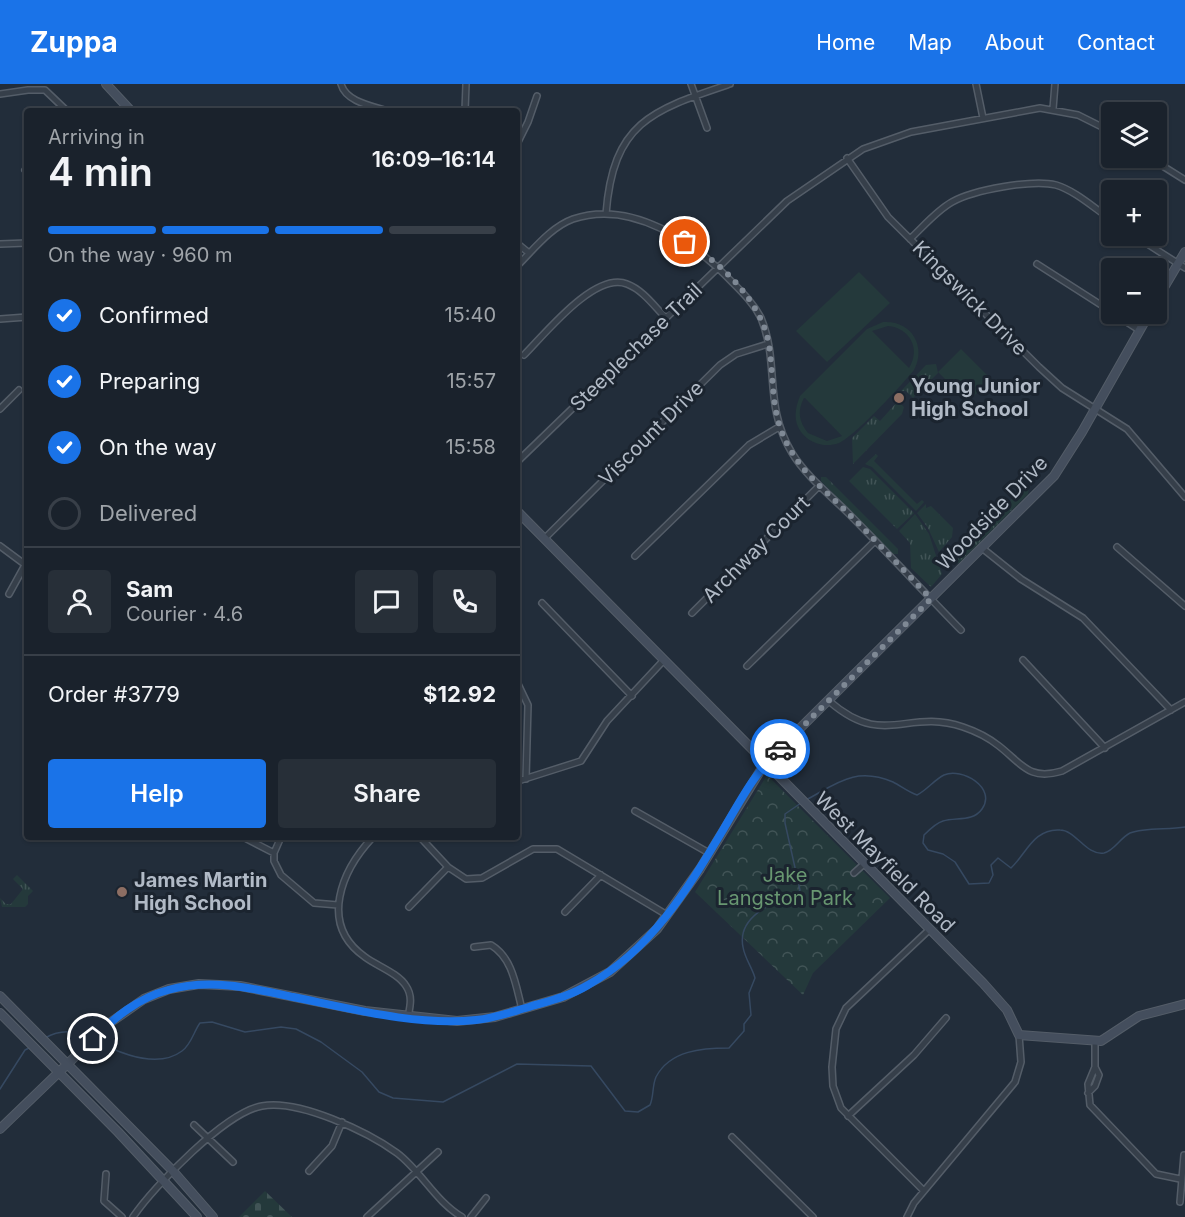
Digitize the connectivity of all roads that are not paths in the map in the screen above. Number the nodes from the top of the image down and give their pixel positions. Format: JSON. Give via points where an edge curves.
{"nodes":[{"id":1,"x":106,"y":84,"type":"edge"},
{"id":2,"x":341,"y":84,"type":"edge"},
{"id":3,"x":466,"y":84,"type":"edge"},
{"id":4,"x":691,"y":84,"type":"edge"},
{"id":5,"x":706,"y":84,"type":"edge"},
{"id":6,"x":730,"y":84,"type":"edge"},
{"id":7,"x":976,"y":84,"type":"edge"},
{"id":8,"x":1055,"y":84,"type":"edge"},
{"id":9,"x":708,"y":91,"type":"junction"},
{"id":10,"x":0,"y":94,"type":"edge"},
{"id":11,"x":537,"y":96,"type":"dead end"},
{"id":12,"x":695,"y":96,"type":"junction"},
{"id":13,"x":64,"y":108,"type":"edge"},
{"id":14,"x":128,"y":108,"type":"edge"},
{"id":15,"x":379,"y":108,"type":"edge"},
{"id":16,"x":465,"y":108,"type":"edge"},
{"id":17,"x":1053,"y":109,"type":"junction"},
{"id":18,"x":983,"y":118,"type":"junction"},
{"id":19,"x":1101,"y":126,"type":"edge"},
{"id":20,"x":707,"y":128,"type":"dead end"},
{"id":21,"x":520,"y":138,"type":"edge"},
{"id":22,"x":847,"y":158,"type":"junction"},
{"id":23,"x":1166,"y":168,"type":"edge"},
{"id":24,"x":1185,"y":180,"type":"edge"},
{"id":25,"x":1101,"y":213,"type":"edge"},
{"id":26,"x":606,"y":214,"type":"junction"},
{"id":27,"x":910,"y":239,"type":"junction"},
{"id":28,"x":24,"y":243,"type":"edge"},
{"id":29,"x":0,"y":244,"type":"edge"},
{"id":30,"x":520,"y":246,"type":"edge"},
{"id":31,"x":1151,"y":246,"type":"edge"},
{"id":32,"x":1185,"y":252,"type":"edge"},
{"id":33,"x":529,"y":253,"type":"junction"},
{"id":34,"x":520,"y":263,"type":"edge"},
{"id":35,"x":1037,"y":264,"type":"dead end"},
{"id":36,"x":1182,"y":266,"type":"edge"},
{"id":37,"x":719,"y":267,"type":"junction"},
{"id":38,"x":1167,"y":286,"type":"edge"},
{"id":39,"x":1101,"y":305,"type":"edge"},
{"id":40,"x":24,"y":317,"type":"edge"},
{"id":41,"x":666,"y":318,"type":"junction"},
{"id":42,"x":0,"y":320,"type":"edge"},
{"id":43,"x":1130,"y":324,"type":"edge"},
{"id":44,"x":1143,"y":324,"type":"edge"},
{"id":45,"x":1139,"y":330,"type":"junction"},
{"id":46,"x":768,"y":344,"type":"junction"},
{"id":47,"x":524,"y":355,"type":"dead end"},
{"id":48,"x":20,"y":390,"type":"dead end"},
{"id":49,"x":1095,"y":408,"type":"junction"},
{"id":50,"x":0,"y":409,"type":"edge"},
{"id":51,"x":779,"y":427,"type":"junction"},
{"id":52,"x":520,"y":452,"type":"edge"},
{"id":53,"x":523,"y":456,"type":"junction"},
{"id":54,"x":520,"y":459,"type":"edge"},
{"id":55,"x":819,"y":486,"type":"junction"},
{"id":56,"x":1185,"y":498,"type":"edge"},
{"id":57,"x":520,"y":514,"type":"edge"},
{"id":58,"x":544,"y":539,"type":"junction"},
{"id":59,"x":875,"y":542,"type":"junction"},
{"id":60,"x":0,"y":546,"type":"edge"},
{"id":61,"x":1117,"y":547,"type":"dead end"},
{"id":62,"x":982,"y":548,"type":"junction"},
{"id":63,"x":635,"y":556,"type":"dead end"},
{"id":64,"x":24,"y":564,"type":"edge"},
{"id":65,"x":24,"y":568,"type":"edge"},
{"id":66,"x":9,"y":594,"type":"dead end"},
{"id":67,"x":931,"y":599,"type":"junction"},
{"id":68,"x":542,"y":603,"type":"dead end"},
{"id":69,"x":1185,"y":606,"type":"edge"},
{"id":70,"x":692,"y":613,"type":"dead end"},
{"id":71,"x":961,"y":630,"type":"dead end"},
{"id":72,"x":1023,"y":660,"type":"dead end"},
{"id":73,"x":663,"y":661,"type":"junction"},
{"id":74,"x":747,"y":666,"type":"dead end"},
{"id":75,"x":520,"y":688,"type":"edge"},
{"id":76,"x":632,"y":696,"type":"junction"},
{"id":77,"x":829,"y":701,"type":"junction"},
{"id":78,"x":1185,"y":702,"type":"edge"},
{"id":79,"x":1171,"y":710,"type":"junction"},
{"id":80,"x":1105,"y":748,"type":"junction"},
{"id":81,"x":765,"y":763,"type":"junction"},
{"id":82,"x":526,"y":779,"type":"junction"},
{"id":83,"x":520,"y":780,"type":"edge"},
{"id":84,"x":635,"y":811,"type":"dead end"},
{"id":85,"x":249,"y":840,"type":"edge"},
{"id":86,"x":280,"y":840,"type":"edge"},
{"id":87,"x":371,"y":840,"type":"edge"},
{"id":88,"x":423,"y":840,"type":"edge"},
{"id":89,"x":274,"y":853,"type":"junction"},
{"id":90,"x":709,"y":853,"type":"junction"},
{"id":91,"x":864,"y":864,"type":"junction"},
{"id":92,"x":448,"y":867,"type":"junction"},
{"id":93,"x":854,"y":873,"type":"dead end"},
{"id":94,"x":601,"y":875,"type":"junction"},
{"id":95,"x":338,"y":905,"type":"junction"},
{"id":96,"x":409,"y":907,"type":"dead end"},
{"id":97,"x":565,"y":912,"type":"dead end"},
{"id":98,"x":667,"y":915,"type":"junction"},
{"id":99,"x":930,"y":929,"type":"junction"},
{"id":100,"x":474,"y":947,"type":"dead end"},
{"id":101,"x":0,"y":996,"type":"edge"},
{"id":102,"x":1185,"y":1004,"type":"edge"},
{"id":103,"x":522,"y":1009,"type":"junction"},
{"id":104,"x":0,"y":1013,"type":"edge"},
{"id":105,"x":408,"y":1017,"type":"junction"},
{"id":106,"x":946,"y":1018,"type":"dead end"},
{"id":107,"x":1019,"y":1035,"type":"junction"},
{"id":108,"x":1095,"y":1042,"type":"junction"},
{"id":109,"x":68,"y":1063,"type":"junction"},
{"id":110,"x":59,"y":1072,"type":"junction"},
{"id":111,"x":848,"y":1116,"type":"junction"},
{"id":112,"x":342,"y":1122,"type":"junction"},
{"id":113,"x":194,"y":1125,"type":"dead end"},
{"id":114,"x":0,"y":1129,"type":"edge"},
{"id":115,"x":732,"y":1137,"type":"dead end"},
{"id":116,"x":210,"y":1139,"type":"junction"},
{"id":117,"x":438,"y":1152,"type":"dead end"},
{"id":118,"x":1184,"y":1155,"type":"edge"},
{"id":119,"x":232,"y":1162,"type":"dead end"},
{"id":120,"x":172,"y":1170,"type":"junction"},
{"id":121,"x":309,"y":1171,"type":"dead end"},
{"id":122,"x":416,"y":1171,"type":"junction"},
{"id":123,"x":106,"y":1174,"type":"dead end"},
{"id":124,"x":164,"y":1179,"type":"junction"},
{"id":125,"x":1180,"y":1179,"type":"junction"},
{"id":126,"x":924,"y":1191,"type":"junction"},
{"id":127,"x":486,"y":1198,"type":"dead end"},
{"id":128,"x":1180,"y":1202,"type":"dead end"},
{"id":129,"x":122,"y":1217,"type":"edge"},
{"id":130,"x":133,"y":1217,"type":"edge"},
{"id":131,"x":197,"y":1217,"type":"edge"},
{"id":132,"x":213,"y":1217,"type":"edge"},
{"id":133,"x":367,"y":1217,"type":"edge"},
{"id":134,"x":462,"y":1217,"type":"edge"},
{"id":135,"x":471,"y":1217,"type":"edge"},
{"id":136,"x":813,"y":1217,"type":"edge"},
{"id":137,"x":907,"y":1217,"type":"edge"}],
"edges":[{"from":1,"to":14,"type":"street"},
{"from":2,"to":15,"type":"street","via":[[346,94]]},
{"from":3,"to":16,"type":"street"},
{"from":4,"to":12,"type":"street"},
{"from":5,"to":9,"type":"street"},
{"from":6,"to":9,"type":"street"},
{"from":7,"to":18,"type":"street"},
{"from":8,"to":17,"type":"street"},
{"from":9,"to":12,"type":"street"},
{"from":10,"to":13,"type":"street","via":[[45,90]]},
{"from":11,"to":21,"type":"street"},
{"from":12,"to":20,"type":"street"},
{"from":12,"to":26,"type":"street","via":[[658,110],[622,148],[610,177]]},
{"from":17,"to":18,"type":"street","name":"Steeplechase Trail","via":[[1019,110]]},
{"from":17,"to":19,"type":"street","name":"Steeplechase Trail"},
{"from":18,"to":22,"type":"street","name":"Steeplechase Trail","via":[[911,132]]},
{"from":22,"to":27,"type":"street","name":"Kingswick Drive","via":[[877,203]]},
{"from":22,"to":37,"type":"street","name":"Steeplechase Trail","via":[[787,201]]},
{"from":23,"to":24,"type":"street"},
{"from":25,"to":27,"type":"street","via":[[1063,188],[1044,183],[1025,185],[960,198]]},
{"from":26,"to":33,"type":"street","via":[[562,224]]},
{"from":26,"to":37,"type":"street","via":[[648,224],[695,247]]},
{"from":27,"to":49,"type":"street","name":"Kingswick Drive","via":[[1039,367],[1062,388]]},
{"from":28,"to":29,"type":"street"},
{"from":30,"to":33,"type":"street"},
{"from":31,"to":36,"type":"street"},
{"from":32,"to":36,"type":"street"},
{"from":33,"to":34,"type":"street"},
{"from":35,"to":39,"type":"street"},
{"from":36,"to":38,"type":"street"},
{"from":37,"to":41,"type":"street","name":"Steeplechase Trail"},
{"from":37,"to":46,"type":"street","via":[[760,316]]},
{"from":40,"to":42,"type":"street"},
{"from":41,"to":47,"type":"street","via":[[633,287],[611,281],[589,292]]},
{"from":41,"to":53,"type":"street","name":"Steeplechase Trail"},
{"from":43,"to":45,"type":"street"},
{"from":44,"to":45,"type":"street","name":"Woodside Drive"},
{"from":45,"to":49,"type":"street","name":"Woodside Drive"},
{"from":46,"to":51,"type":"street","via":[[771,390]]},
{"from":46,"to":58,"type":"street","name":"Viscount Drive","via":[[736,354],[720,365]]},
{"from":48,"to":50,"type":"street"},
{"from":49,"to":56,"type":"street","name":"Kingswick Drive","via":[[1136,438]]},
{"from":49,"to":62,"type":"street","name":"Woodside Drive","via":[[1054,476]]},
{"from":51,"to":55,"type":"street","via":[[796,460]]},
{"from":51,"to":63,"type":"street","via":[[749,444]]},
{"from":52,"to":53,"type":"street"},
{"from":53,"to":54,"type":"street","name":"Steeplechase Trail"},
{"from":55,"to":59,"type":"street"},
{"from":55,"to":70,"type":"street","name":"Archway Court"},
{"from":57,"to":58,"type":"street","name":"West Mayfield Road"},
{"from":58,"to":73,"type":"street","name":"West Mayfield Road"},
{"from":59,"to":67,"type":"street"},
{"from":59,"to":74,"type":"street"},
{"from":60,"to":64,"type":"street"},
{"from":61,"to":69,"type":"street"},
{"from":62,"to":67,"type":"street","name":"Woodside Drive"},
{"from":62,"to":79,"type":"street","via":[[1021,579],[1083,618]]},
{"from":65,"to":66,"type":"street"},
{"from":67,"to":71,"type":"street"},
{"from":67,"to":77,"type":"street","name":"Woodside Drive"},
{"from":68,"to":76,"type":"street"},
{"from":72,"to":80,"type":"street"},
{"from":73,"to":76,"type":"street"},
{"from":73,"to":81,"type":"street","name":"West Mayfield Road"},
{"from":75,"to":82,"type":"street","via":[[528,705]]},
{"from":76,"to":82,"type":"street","via":[[607,721],[581,761]]},
{"from":77,"to":80,"type":"street","via":[[845,715],[870,726],[926,721],[967,728],[994,742],[1023,768],[1041,775],[1062,771]]},
{"from":77,"to":81,"type":"street","name":"Woodside Drive"},
{"from":78,"to":79,"type":"street"},
{"from":79,"to":80,"type":"street"},
{"from":81,"to":90,"type":"street","name":"Woodside Drive"},
{"from":81,"to":91,"type":"street","name":"West Mayfield Road"},
{"from":82,"to":83,"type":"street"},
{"from":84,"to":90,"type":"street"},
{"from":85,"to":89,"type":"street"},
{"from":86,"to":89,"type":"street"},
{"from":87,"to":95,"type":"street","via":[[343,879]]},
{"from":88,"to":92,"type":"street"},
{"from":89,"to":95,"type":"street","via":[[281,875],[303,895],[320,905]]},
{"from":90,"to":98,"type":"street","name":"Woodside Drive"},
{"from":91,"to":93,"type":"street"},
{"from":91,"to":99,"type":"street","name":"West Mayfield Road"},
{"from":92,"to":94,"type":"street","via":[[466,879],[482,878],[521,854],[545,847],[556,849]]},
{"from":92,"to":96,"type":"street"},
{"from":94,"to":97,"type":"street"},
{"from":94,"to":98,"type":"street"},
{"from":95,"to":105,"type":"street","via":[[342,927],[356,950],[405,984],[411,1003]]},
{"from":98,"to":103,"type":"street","name":"Woodside Drive","via":[[647,940],[610,972],[563,997]]},
{"from":99,"to":107,"type":"street","name":"West Mayfield Road","via":[[998,999]]},
{"from":99,"to":111,"type":"street","via":[[852,1001],[839,1021],[832,1077],[836,1097]]},
{"from":100,"to":103,"type":"street","via":[[491,945],[504,956]]},
{"from":101,"to":109,"type":"street"},
{"from":102,"to":108,"type":"street","via":[[1139,1016],[1107,1039]]},
{"from":103,"to":105,"type":"street","name":"Woodside Drive","via":[[476,1020]]},
{"from":104,"to":110,"type":"street"},
{"from":105,"to":109,"type":"street","name":"Woodside Drive","via":[[240,986],[199,984],[169,989],[144,999],[105,1027]]},
{"from":106,"to":111,"type":"street","via":[[914,1055]]},
{"from":107,"to":108,"type":"street"},
{"from":107,"to":126,"type":"street","via":[[1022,1062],[1015,1082]]},
{"from":108,"to":125,"type":"street","via":[[1095,1067],[1100,1075],[1088,1093],[1092,1108],[1156,1174]]},
{"from":109,"to":110,"type":"street","name":"Woodside Drive"},
{"from":109,"to":120,"type":"street"},
{"from":110,"to":114,"type":"street","name":"Woodside Drive"},
{"from":110,"to":124,"type":"street"},
{"from":111,"to":126,"type":"street"},
{"from":112,"to":116,"type":"street","via":[[265,1105],[248,1110]]},
{"from":112,"to":121,"type":"street","via":[[332,1146]]},
{"from":112,"to":122,"type":"street","via":[[368,1134]]},
{"from":113,"to":116,"type":"street"},
{"from":115,"to":136,"type":"street"},
{"from":116,"to":119,"type":"street"},
{"from":116,"to":120,"type":"street"},
{"from":117,"to":122,"type":"street"},
{"from":118,"to":125,"type":"street"},
{"from":120,"to":124,"type":"street"},
{"from":120,"to":132,"type":"street"},
{"from":122,"to":133,"type":"street"},
{"from":122,"to":134,"type":"street"},
{"from":123,"to":129,"type":"street","via":[[104,1201]]},
{"from":124,"to":130,"type":"street"},
{"from":124,"to":131,"type":"street"},
{"from":125,"to":128,"type":"street"},
{"from":126,"to":137,"type":"street"},
{"from":127,"to":135,"type":"street"}]}
